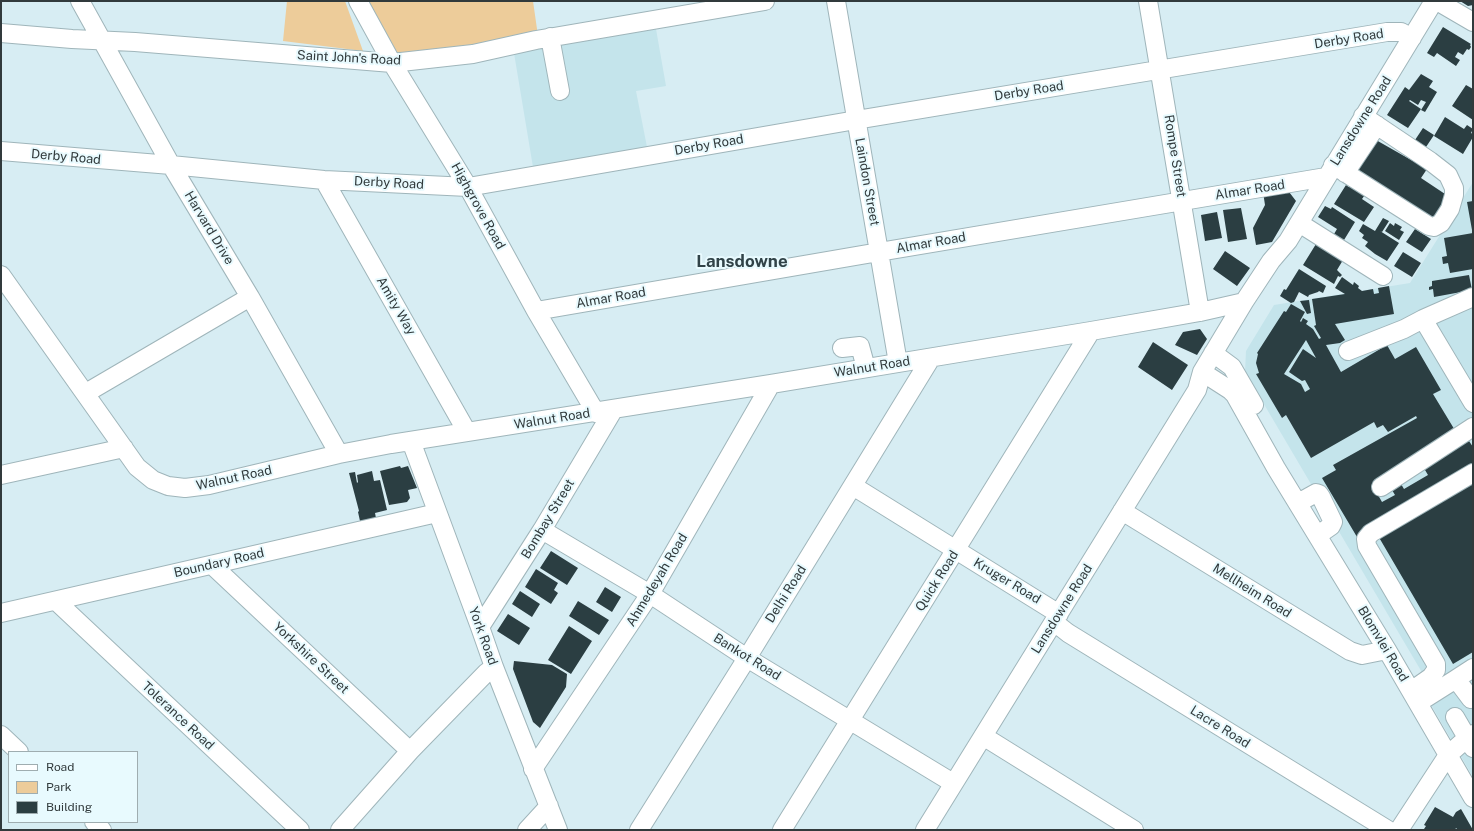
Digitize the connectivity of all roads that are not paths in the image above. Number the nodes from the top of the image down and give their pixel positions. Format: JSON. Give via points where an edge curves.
{"nodes":[{"id":1,"x":80,"y":1,"type":"edge"},
{"id":2,"x":358,"y":1,"type":"edge"},
{"id":3,"x":765,"y":1,"type":"edge"},
{"id":4,"x":836,"y":1,"type":"edge"},
{"id":5,"x":1148,"y":1,"type":"edge"},
{"id":6,"x":1434,"y":1,"type":"edge"},
{"id":7,"x":1437,"y":1,"type":"edge"},
{"id":8,"x":1473,"y":22,"type":"edge"},
{"id":9,"x":1,"y":33,"type":"edge"},
{"id":10,"x":550,"y":38,"type":"junction"},
{"id":11,"x":1412,"y":38,"type":"junction"},
{"id":12,"x":101,"y":40,"type":"junction"},
{"id":13,"x":392,"y":63,"type":"junction"},
{"id":14,"x":1160,"y":70,"type":"junction"},
{"id":15,"x":560,"y":91,"type":"dead end"},
{"id":16,"x":856,"y":120,"type":"junction"},
{"id":17,"x":1370,"y":121,"type":"junction"},
{"id":18,"x":1,"y":151,"type":"edge"},
{"id":19,"x":171,"y":165,"type":"junction"},
{"id":20,"x":1335,"y":172,"type":"junction"},
{"id":21,"x":324,"y":180,"type":"junction"},
{"id":22,"x":468,"y":187,"type":"junction"},
{"id":23,"x":1182,"y":200,"type":"junction"},
{"id":24,"x":1299,"y":223,"type":"junction"},
{"id":25,"x":1288,"y":241,"type":"junction"},
{"id":26,"x":879,"y":252,"type":"junction"},
{"id":27,"x":1,"y":275,"type":"edge"},
{"id":28,"x":1383,"y":276,"type":"dead end"},
{"id":29,"x":250,"y":297,"type":"junction"},
{"id":30,"x":1473,"y":297,"type":"edge"},
{"id":31,"x":1244,"y":302,"type":"junction"},
{"id":32,"x":536,"y":310,"type":"junction"},
{"id":33,"x":1203,"y":311,"type":"junction"},
{"id":34,"x":1423,"y":319,"type":"junction"},
{"id":35,"x":1229,"y":328,"type":"junction"},
{"id":36,"x":1091,"y":331,"type":"junction"},
{"id":37,"x":842,"y":348,"type":"dead end"},
{"id":38,"x":1348,"y":351,"type":"dead end"},
{"id":39,"x":1218,"y":357,"type":"junction"},
{"id":40,"x":931,"y":358,"type":"junction"},
{"id":41,"x":898,"y":363,"type":"junction"},
{"id":42,"x":866,"y":368,"type":"junction"},
{"id":43,"x":1204,"y":379,"type":"junction"},
{"id":44,"x":771,"y":384,"type":"junction"},
{"id":45,"x":86,"y":393,"type":"junction"},
{"id":46,"x":1473,"y":403,"type":"edge"},
{"id":47,"x":614,"y":409,"type":"junction"},
{"id":48,"x":596,"y":413,"type":"junction"},
{"id":49,"x":1473,"y":427,"type":"edge"},
{"id":50,"x":467,"y":432,"type":"junction"},
{"id":51,"x":411,"y":441,"type":"junction"},
{"id":52,"x":124,"y":448,"type":"junction"},
{"id":53,"x":339,"y":454,"type":"junction"},
{"id":54,"x":1473,"y":473,"type":"edge"},
{"id":55,"x":1,"y":475,"type":"edge"},
{"id":56,"x":853,"y":486,"type":"junction"},
{"id":57,"x":1382,"y":487,"type":"dead end"},
{"id":58,"x":1295,"y":497,"type":"junction"},
{"id":59,"x":1122,"y":511,"type":"junction"},
{"id":60,"x":437,"y":513,"type":"junction"},
{"id":61,"x":542,"y":530,"type":"junction"},
{"id":62,"x":956,"y":550,"type":"junction"},
{"id":63,"x":212,"y":565,"type":"junction"},
{"id":64,"x":650,"y":594,"type":"junction"},
{"id":65,"x":56,"y":601,"type":"junction"},
{"id":66,"x":1,"y":613,"type":"edge"},
{"id":67,"x":1056,"y":618,"type":"junction"},
{"id":68,"x":480,"y":627,"type":"junction"},
{"id":69,"x":1387,"y":650,"type":"junction"},
{"id":70,"x":747,"y":658,"type":"junction"},
{"id":71,"x":494,"y":667,"type":"junction"},
{"id":72,"x":1473,"y":668,"type":"edge"},
{"id":73,"x":1456,"y":679,"type":"junction"},
{"id":74,"x":1414,"y":697,"type":"junction"},
{"id":75,"x":1471,"y":699,"type":"dead end"},
{"id":76,"x":1455,"y":717,"type":"dead end"},
{"id":77,"x":850,"y":721,"type":"junction"},
{"id":78,"x":1,"y":735,"type":"edge"},
{"id":79,"x":983,"y":736,"type":"junction"},
{"id":80,"x":1471,"y":740,"type":"edge"},
{"id":81,"x":18,"y":751,"type":"edge"},
{"id":82,"x":410,"y":751,"type":"junction"},
{"id":83,"x":1448,"y":755,"type":"junction"},
{"id":84,"x":533,"y":770,"type":"junction"},
{"id":85,"x":954,"y":783,"type":"junction"},
{"id":86,"x":1473,"y":798,"type":"edge"},
{"id":87,"x":549,"y":806,"type":"junction"},
{"id":88,"x":300,"y":830,"type":"edge"},
{"id":89,"x":340,"y":830,"type":"edge"},
{"id":90,"x":527,"y":830,"type":"edge"},
{"id":91,"x":558,"y":830,"type":"edge"},
{"id":92,"x":639,"y":830,"type":"edge"},
{"id":93,"x":782,"y":830,"type":"edge"},
{"id":94,"x":925,"y":830,"type":"edge"},
{"id":95,"x":1134,"y":830,"type":"edge"},
{"id":96,"x":1388,"y":830,"type":"edge"},
{"id":97,"x":1399,"y":830,"type":"edge"}],
"edges":[{"from":1,"to":12,"type":"street","name":"Harvard Drive"},
{"from":2,"to":13,"type":"street","name":"Highgrove Road"},
{"from":3,"to":10,"type":"street","name":"Saint John's Road"},
{"from":4,"to":16,"type":"street","name":"Laindon Street"},
{"from":5,"to":14,"type":"street","name":"Rompe Street"},
{"from":6,"to":11,"type":"street","name":"Lansdowne Road"},
{"from":7,"to":8,"type":"street"},
{"from":9,"to":12,"type":"street","name":"Saint John's Road"},
{"from":10,"to":13,"type":"street","name":"Saint John's Road","via":[[473,54]]},
{"from":10,"to":15,"type":"street"},
{"from":11,"to":14,"type":"street","name":"Derby Road","via":[[1401,32],[1388,32]]},
{"from":11,"to":17,"type":"street","name":"Lansdowne Road"},
{"from":12,"to":13,"type":"street","name":"Saint John's Road"},
{"from":12,"to":19,"type":"street","name":"Harvard Drive"},
{"from":13,"to":22,"type":"street","name":"Highgrove Road"},
{"from":14,"to":16,"type":"street","name":"Derby Road"},
{"from":14,"to":23,"type":"street","name":"Rompe Street"},
{"from":16,"to":22,"type":"street","name":"Derby Road"},
{"from":16,"to":26,"type":"street","name":"Laindon Street"},
{"from":17,"to":20,"type":"street","name":"Lansdowne Road"},
{"from":17,"to":20,"type":"street","via":[[1448,175],[1454,188],[1454,195],[1450,209],[1441,224],[1429,226]]},
{"from":18,"to":19,"type":"street","name":"Derby Road"},
{"from":19,"to":21,"type":"street","name":"Derby Road"},
{"from":19,"to":29,"type":"street","name":"Harvard Drive"},
{"from":20,"to":23,"type":"street","name":"Almar Road"},
{"from":20,"to":24,"type":"street","name":"Lansdowne Road"},
{"from":21,"to":22,"type":"street","name":"Derby Road"},
{"from":21,"to":50,"type":"street","name":"Amity Way"},
{"from":22,"to":32,"type":"street","name":"Highgrove Road"},
{"from":23,"to":26,"type":"street","name":"Almar Road"},
{"from":23,"to":33,"type":"street","name":"Rompe Street"},
{"from":24,"to":25,"type":"street","name":"Lansdowne Road"},
{"from":24,"to":28,"type":"street"},
{"from":25,"to":31,"type":"street","name":"Lansdowne Road","via":[[1271,260]]},
{"from":25,"to":39,"type":"street","name":"Lansdowne Road","via":[[1266,288]]},
{"from":26,"to":32,"type":"street","name":"Almar Road"},
{"from":26,"to":41,"type":"street","name":"Laindon Street"},
{"from":27,"to":45,"type":"street","name":"Walnut Road"},
{"from":29,"to":45,"type":"street"},
{"from":29,"to":53,"type":"street","name":"Harvard Drive"},
{"from":30,"to":34,"type":"street"},
{"from":31,"to":33,"type":"street","name":"Walnut Road"},
{"from":31,"to":35,"type":"street","name":"Lansdowne Road"},
{"from":32,"to":48,"type":"street","name":"Highgrove Road"},
{"from":33,"to":35,"type":"street","via":[[1219,316]]},
{"from":33,"to":36,"type":"street","name":"Walnut Road"},
{"from":34,"to":38,"type":"street"},
{"from":34,"to":46,"type":"street"},
{"from":35,"to":39,"type":"street","name":"Lansdowne Road"},
{"from":36,"to":40,"type":"street","name":"Walnut Road"},
{"from":36,"to":62,"type":"street","name":"Quick Road"},
{"from":37,"to":42,"type":"street","via":[[860,346]]},
{"from":39,"to":43,"type":"street","name":"Lansdowne Road"},
{"from":39,"to":58,"type":"street","name":"Blomvlei Road","via":[[1232,367],[1260,415],[1287,472]]},
{"from":40,"to":41,"type":"street","name":"Walnut Road"},
{"from":40,"to":56,"type":"street","name":"Delhi Road"},
{"from":41,"to":42,"type":"street","name":"Walnut Road"},
{"from":42,"to":44,"type":"street","name":"Walnut Road"},
{"from":43,"to":58,"type":"street","name":"Blomvlei Road","via":[[1230,390],[1235,395]]},
{"from":43,"to":59,"type":"street","name":"Lansdowne Road"},
{"from":44,"to":47,"type":"street","name":"Walnut Road"},
{"from":44,"to":64,"type":"street","name":"Ahmedeyah Road"},
{"from":45,"to":52,"type":"street","name":"Walnut Road"},
{"from":47,"to":48,"type":"street","name":"Walnut Road"},
{"from":47,"to":61,"type":"street","name":"Bombay Street"},
{"from":48,"to":50,"type":"street","name":"Walnut Road"},
{"from":49,"to":57,"type":"street"},
{"from":50,"to":51,"type":"street","name":"Walnut Road"},
{"from":51,"to":53,"type":"street","name":"Walnut Road"},
{"from":51,"to":60,"type":"street","name":"York Road"},
{"from":52,"to":53,"type":"street","name":"Walnut Road","via":[[137,467],[153,480],[168,486],[185,488],[209,485]]},
{"from":52,"to":55,"type":"street"},
{"from":54,"to":74,"type":"street","via":[[1371,533],[1366,540],[1367,546],[1436,664],[1436,670]]},
{"from":56,"to":62,"type":"street","name":"Kruger Road"},
{"from":56,"to":70,"type":"street","name":"Delhi Road"},
{"from":58,"to":69,"type":"street","name":"Blomvlei Road"},
{"from":59,"to":67,"type":"street","name":"Lansdowne Road"},
{"from":59,"to":69,"type":"street","name":"Mellheim Road","via":[[1350,651],[1362,655]]},
{"from":60,"to":63,"type":"street","name":"Boundary Road"},
{"from":60,"to":68,"type":"street","name":"York Road"},
{"from":61,"to":64,"type":"street","name":"Bankot Road"},
{"from":61,"to":68,"type":"street","name":"Bombay Street"},
{"from":62,"to":67,"type":"street","name":"Kruger Road"},
{"from":62,"to":77,"type":"street","name":"Quick Road"},
{"from":63,"to":65,"type":"street","name":"Boundary Road"},
{"from":63,"to":82,"type":"street","name":"Yorkshire Street"},
{"from":64,"to":70,"type":"street","name":"Bankot Road"},
{"from":64,"to":84,"type":"street","name":"Ahmedeyah Road"},
{"from":65,"to":66,"type":"street","name":"Boundary Road"},
{"from":65,"to":88,"type":"street","name":"Tolerance Road"},
{"from":67,"to":79,"type":"street","name":"Lansdowne Road"},
{"from":67,"to":96,"type":"street","name":"Lacre Road","via":[[1068,632]]},
{"from":68,"to":71,"type":"street","name":"York Road"},
{"from":69,"to":74,"type":"street","name":"Blomvlei Road"},
{"from":70,"to":77,"type":"street","name":"Bankot Road"},
{"from":70,"to":92,"type":"street","name":"Delhi Road"},
{"from":71,"to":82,"type":"street","via":[[486,672]]},
{"from":71,"to":84,"type":"street","name":"York Road"},
{"from":72,"to":73,"type":"street"},
{"from":73,"to":74,"type":"street"},
{"from":73,"to":75,"type":"street"},
{"from":74,"to":83,"type":"street","name":"Blomvlei Road"},
{"from":76,"to":80,"type":"street"},
{"from":77,"to":85,"type":"street","name":"Bankot Road"},
{"from":77,"to":93,"type":"street","name":"Quick Road"},
{"from":78,"to":81,"type":"street"},
{"from":79,"to":85,"type":"street","name":"Lansdowne Road"},
{"from":79,"to":95,"type":"street"},
{"from":80,"to":83,"type":"street"},
{"from":82,"to":89,"type":"street"},
{"from":83,"to":86,"type":"street","name":"Blomvlei Road"},
{"from":83,"to":97,"type":"street"},
{"from":84,"to":87,"type":"street","name":"York Road"},
{"from":85,"to":94,"type":"street","name":"Lansdowne Road"},
{"from":87,"to":90,"type":"street"},
{"from":87,"to":91,"type":"street","name":"York Road"}]}
